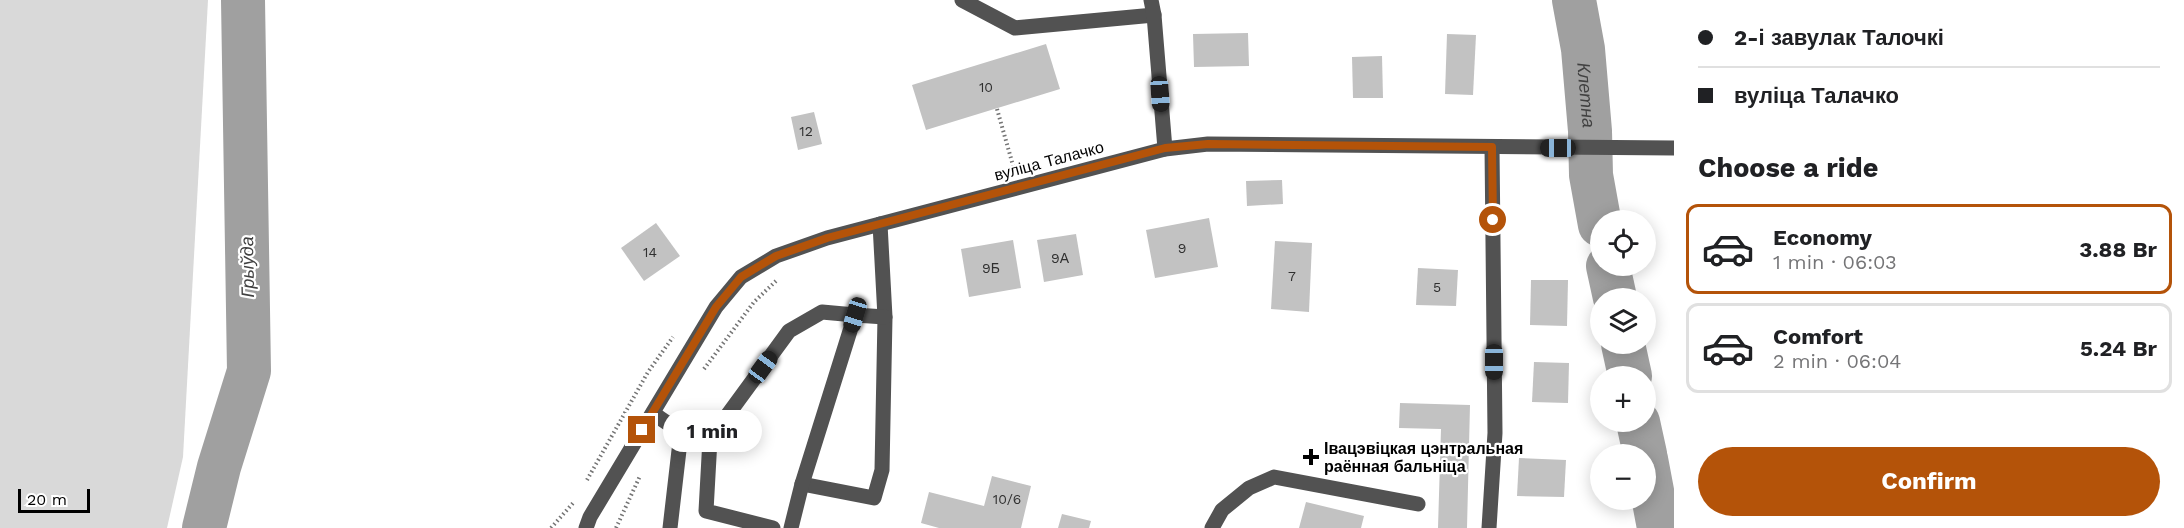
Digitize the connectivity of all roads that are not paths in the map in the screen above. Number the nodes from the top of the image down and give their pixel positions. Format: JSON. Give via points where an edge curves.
{"nodes":[{"id":1,"x":962,"y":0,"type":"edge"},
{"id":2,"x":1152,"y":9,"type":"edge"},
{"id":3,"x":1164,"y":145,"type":"junction"},
{"id":4,"x":1492,"y":147,"type":"junction"},
{"id":5,"x":1674,"y":148,"type":"edge"},
{"id":6,"x":880,"y":224,"type":"junction"},
{"id":7,"x":855,"y":315,"type":"junction"},
{"id":8,"x":885,"y":317,"type":"junction"},
{"id":9,"x":653,"y":413,"type":"junction"},
{"id":10,"x":681,"y":433,"type":"junction"},
{"id":11,"x":710,"y":440,"type":"junction"},
{"id":12,"x":802,"y":484,"type":"junction"},
{"id":13,"x":1418,"y":504,"type":"dead end"},
{"id":14,"x":588,"y":522,"type":"edge"},
{"id":15,"x":577,"y":528,"type":"edge"},
{"id":16,"x":670,"y":528,"type":"edge"},
{"id":17,"x":773,"y":528,"type":"edge"},
{"id":18,"x":791,"y":528,"type":"edge"},
{"id":19,"x":1212,"y":528,"type":"edge"},
{"id":20,"x":1489,"y":528,"type":"edge"}],
"edges":[{"from":1,"to":2,"type":"street","via":[[1015,28]]},
{"from":2,"to":3,"type":"street"},
{"from":3,"to":4,"type":"street","name":"вуліца Талачко"},
{"from":3,"to":6,"type":"street","name":"вуліца Талачко"},
{"from":4,"to":5,"type":"street","name":"вуліца Талачко"},
{"from":4,"to":20,"type":"street","via":[[1495,433]]},
{"from":6,"to":8,"type":"street"},
{"from":6,"to":9,"type":"street","name":"вуліца Талачко","via":[[776,256],[741,277],[716,307]]},
{"from":7,"to":8,"type":"street"},
{"from":7,"to":11,"type":"street","via":[[822,312],[789,331]]},
{"from":7,"to":12,"type":"street"},
{"from":8,"to":12,"type":"street","via":[[882,470],[874,498]]},
{"from":9,"to":10,"type":"street"},
{"from":9,"to":14,"type":"street","name":"вуліца Талачко"},
{"from":10,"to":11,"type":"street"},
{"from":10,"to":16,"type":"street"},
{"from":11,"to":17,"type":"street","via":[[706,511]]},
{"from":12,"to":18,"type":"street"},
{"from":13,"to":19,"type":"street","via":[[1274,477],[1249,488],[1222,510]]},
{"from":14,"to":15,"type":"street"}]}
